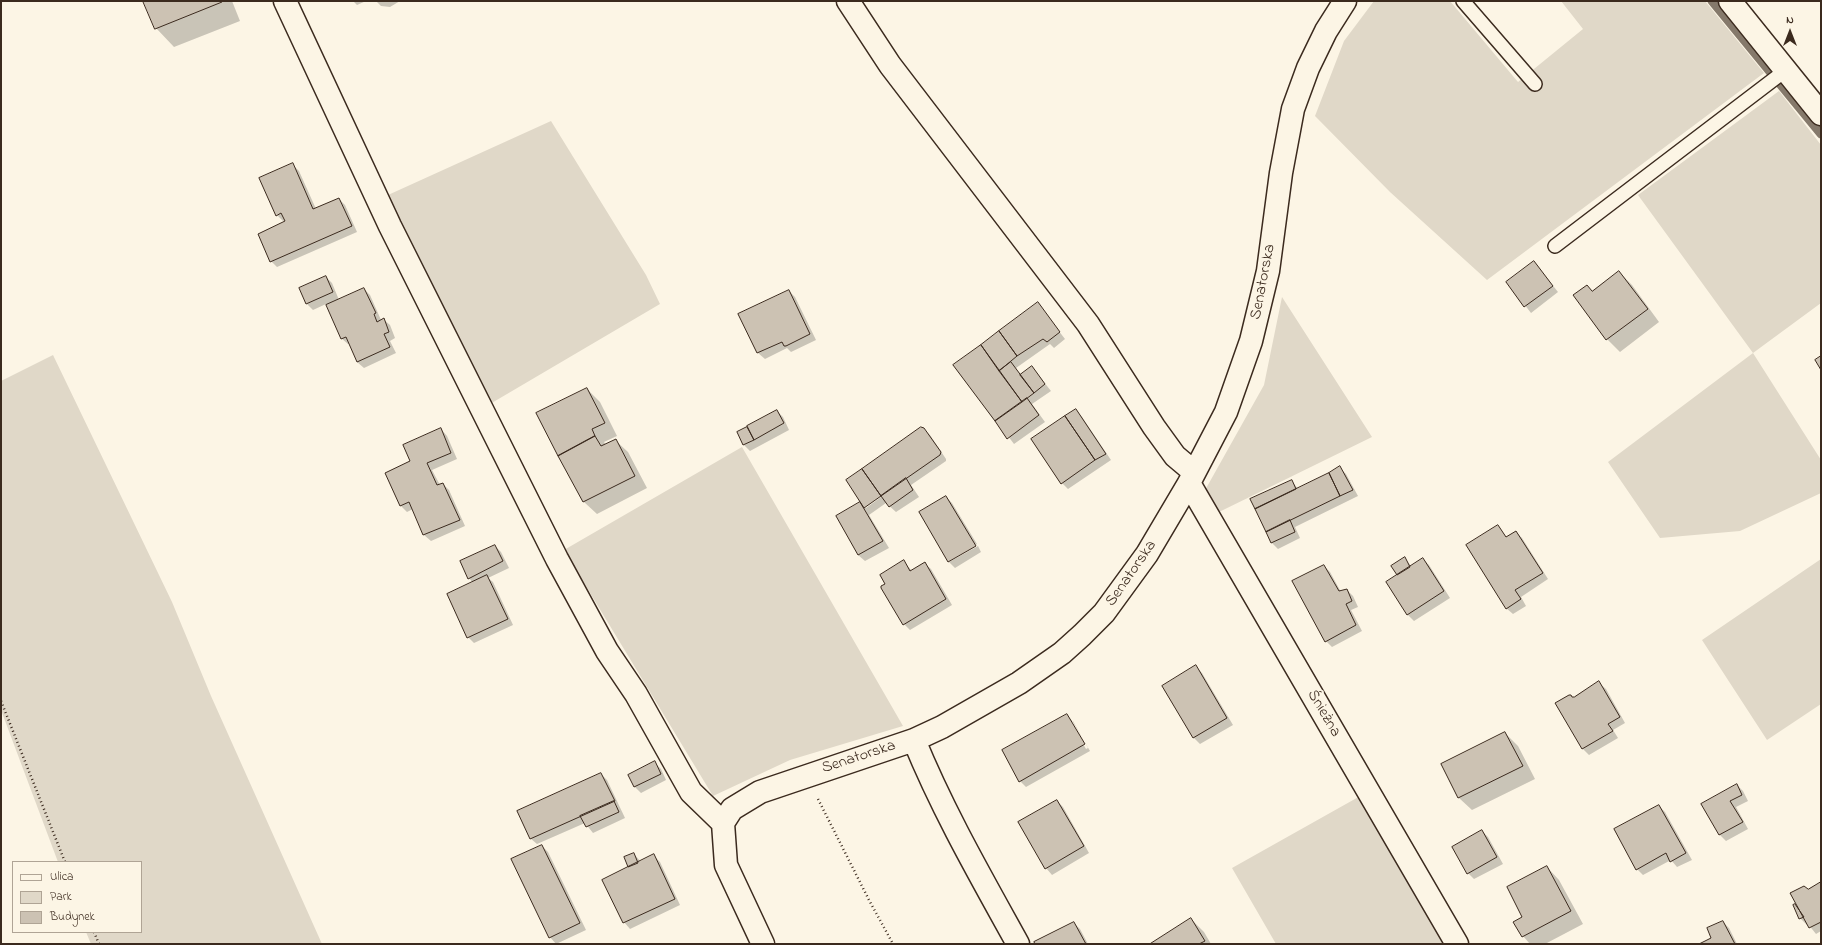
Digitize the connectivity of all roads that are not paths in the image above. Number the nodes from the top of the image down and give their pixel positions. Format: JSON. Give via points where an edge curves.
{"nodes":[{"id":1,"x":285,"y":1,"type":"edge"},
{"id":2,"x":848,"y":1,"type":"edge"},
{"id":3,"x":1345,"y":1,"type":"edge"},
{"id":4,"x":1463,"y":1,"type":"edge"},
{"id":5,"x":1730,"y":1,"type":"edge"},
{"id":6,"x":1786,"y":70,"type":"junction"},
{"id":7,"x":1535,"y":84,"type":"dead end"},
{"id":8,"x":1821,"y":114,"type":"edge"},
{"id":9,"x":1555,"y":246,"type":"dead end"},
{"id":10,"x":1191,"y":477,"type":"junction"},
{"id":11,"x":914,"y":740,"type":"junction"},
{"id":12,"x":723,"y":823,"type":"junction"},
{"id":13,"x":763,"y":944,"type":"edge"},
{"id":14,"x":1018,"y":944,"type":"edge"},
{"id":15,"x":1457,"y":944,"type":"edge"}],
"edges":[{"from":1,"to":12,"type":"street","via":[[390,226],[561,565],[607,651],[636,694],[691,792]]},
{"from":2,"to":10,"type":"street","name":"Śnieżna","via":[[890,65],[1088,324],[1154,427]]},
{"from":3,"to":10,"type":"street","name":"Senatorska","via":[[1326,30],[1293,109],[1281,173],[1268,270],[1251,341],[1226,412]]},
{"from":4,"to":7,"type":"lane"},
{"from":5,"to":6,"type":"street"},
{"from":6,"to":8,"type":"street"},
{"from":6,"to":9,"type":"lane"},
{"from":10,"to":11,"type":"street","name":"Senatorska","via":[[1147,554],[1104,613],[1082,635],[1062,653],[1019,683]]},
{"from":10,"to":15,"type":"street","name":"Śnieżna"},
{"from":11,"to":12,"type":"street","name":"Senatorska","via":[[760,792],[732,809]]},
{"from":11,"to":14,"type":"street","via":[[968,856]]},
{"from":12,"to":13,"type":"street","via":[[726,865]]}]}
